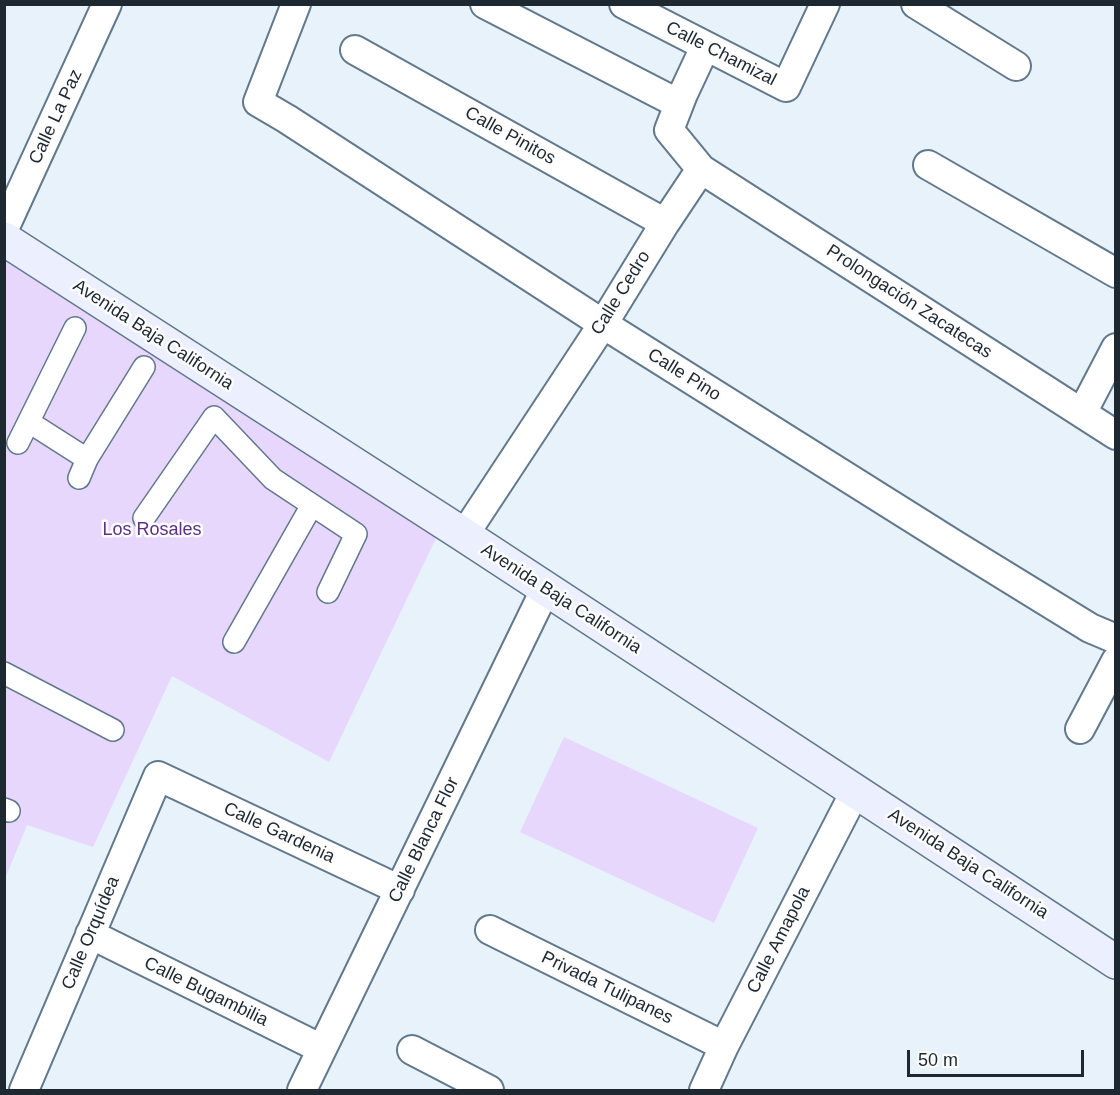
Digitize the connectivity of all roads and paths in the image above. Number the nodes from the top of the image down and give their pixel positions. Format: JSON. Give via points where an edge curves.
{"nodes":[{"id":1,"x":107,"y":4,"type":"edge"},
{"id":2,"x":296,"y":4,"type":"edge"},
{"id":3,"x":485,"y":4,"type":"edge"},
{"id":4,"x":624,"y":4,"type":"edge"},
{"id":5,"x":825,"y":4,"type":"edge"},
{"id":6,"x":916,"y":4,"type":"edge"},
{"id":7,"x":705,"y":47,"type":"junction"},
{"id":8,"x":356,"y":50,"type":"dead end"},
{"id":9,"x":1016,"y":66,"type":"dead end"},
{"id":10,"x":679,"y":104,"type":"junction"},
{"id":11,"x":928,"y":165,"type":"dead end"},
{"id":12,"x":701,"y":169,"type":"junction"},
{"id":13,"x":665,"y":223,"type":"junction"},
{"id":14,"x":4,"y":229,"type":"edge"},
{"id":15,"x":4,"y":239,"type":"edge"},
{"id":16,"x":1116,"y":273,"type":"edge"},
{"id":17,"x":603,"y":324,"type":"junction"},
{"id":18,"x":75,"y":328,"type":"dead end"},
{"id":19,"x":1116,"y":348,"type":"edge"},
{"id":20,"x":144,"y":367,"type":"dead end"},
{"id":21,"x":1082,"y":413,"type":"junction"},
{"id":22,"x":29,"y":422,"type":"junction"},
{"id":23,"x":1116,"y":435,"type":"edge"},
{"id":24,"x":18,"y":443,"type":"dead end"},
{"id":25,"x":312,"y":505,"type":"junction"},
{"id":26,"x":144,"y":518,"type":"dead end"},
{"id":27,"x":464,"y":535,"type":"junction"},
{"id":28,"x":545,"y":590,"type":"junction"},
{"id":29,"x":328,"y":592,"type":"dead end"},
{"id":30,"x":1116,"y":639,"type":"edge"},
{"id":31,"x":234,"y":642,"type":"dead end"},
{"id":32,"x":1116,"y":661,"type":"edge"},
{"id":33,"x":4,"y":673,"type":"edge"},
{"id":34,"x":1080,"y":729,"type":"dead end"},
{"id":35,"x":114,"y":730,"type":"dead end"},
{"id":36,"x":158,"y":776,"type":"joint"},
{"id":37,"x":856,"y":790,"type":"junction"},
{"id":38,"x":400,"y":890,"type":"junction"},
{"id":39,"x":490,"y":930,"type":"dead end"},
{"id":40,"x":90,"y":934,"type":"junction"},
{"id":41,"x":1116,"y":962,"type":"edge"},
{"id":42,"x":724,"y":1046,"type":"junction"},
{"id":43,"x":322,"y":1050,"type":"junction"},
{"id":44,"x":412,"y":1050,"type":"dead end"},
{"id":45,"x":29,"y":1089,"type":"edge"},
{"id":46,"x":302,"y":1090,"type":"edge"},
{"id":47,"x":489,"y":1090,"type":"edge"},
{"id":48,"x":704,"y":1090,"type":"edge"}],
"edges":[{"from":1,"to":14,"type":"street","name":"Calle La Paz"},
{"from":2,"to":17,"type":"street","name":"Calle Pino","via":[[258,102]]},
{"from":3,"to":10,"type":"street"},
{"from":4,"to":7,"type":"street","name":"Calle Chamizal"},
{"from":5,"to":7,"type":"street","name":"Calle Chamizal","via":[[786,87]]},
{"from":6,"to":9,"type":"street"},
{"from":7,"to":10,"type":"street"},
{"from":8,"to":13,"type":"street","name":"Calle Pinitos"},
{"from":10,"to":12,"type":"street","via":[[669,130]]},
{"from":11,"to":16,"type":"street"},
{"from":12,"to":13,"type":"street","name":"Calle Cedro"},
{"from":12,"to":21,"type":"street","name":"Prolongación Zacatecas"},
{"from":13,"to":17,"type":"street","name":"Calle Cedro"},
{"from":15,"to":27,"type":"main road","name":"Avenida Baja California"},
{"from":17,"to":27,"type":"street","name":"Calle Cedro"},
{"from":17,"to":30,"type":"street","name":"Calle Pino","via":[[1090,628]]},
{"from":18,"to":22,"type":"street"},
{"from":19,"to":21,"type":"street"},
{"from":20,"to":22,"type":"street","via":[[83,468]]},
{"from":21,"to":23,"type":"street","name":"Prolongación Zacatecas"},
{"from":22,"to":24,"type":"street"},
{"from":25,"to":26,"type":"street","via":[[273,479],[214,417]]},
{"from":25,"to":29,"type":"street","via":[[356,534]]},
{"from":25,"to":31,"type":"street"},
{"from":27,"to":28,"type":"main road","name":"Avenida Baja California"},
{"from":28,"to":37,"type":"main road","name":"Avenida Baja California"},
{"from":28,"to":38,"type":"street","name":"Calle Blanca Flor"},
{"from":32,"to":34,"type":"street"},
{"from":33,"to":35,"type":"street"},
{"from":36,"to":38,"type":"street","name":"Calle Gardenia"},
{"from":36,"to":40,"type":"street","name":"Calle Orquídea"},
{"from":37,"to":41,"type":"main road","name":"Avenida Baja California"},
{"from":37,"to":42,"type":"street","name":"Calle Amapola"},
{"from":38,"to":43,"type":"street","name":"Calle Blanca Flor"},
{"from":39,"to":42,"type":"street","name":"Privada Tulipanes"},
{"from":40,"to":43,"type":"street","name":"Calle Bugambilia"},
{"from":40,"to":45,"type":"street","name":"Calle Orquídea"},
{"from":42,"to":48,"type":"street","name":"Calle Amapola"},
{"from":43,"to":46,"type":"street","name":"Calle Blanca Flor"},
{"from":44,"to":47,"type":"street"}]}
